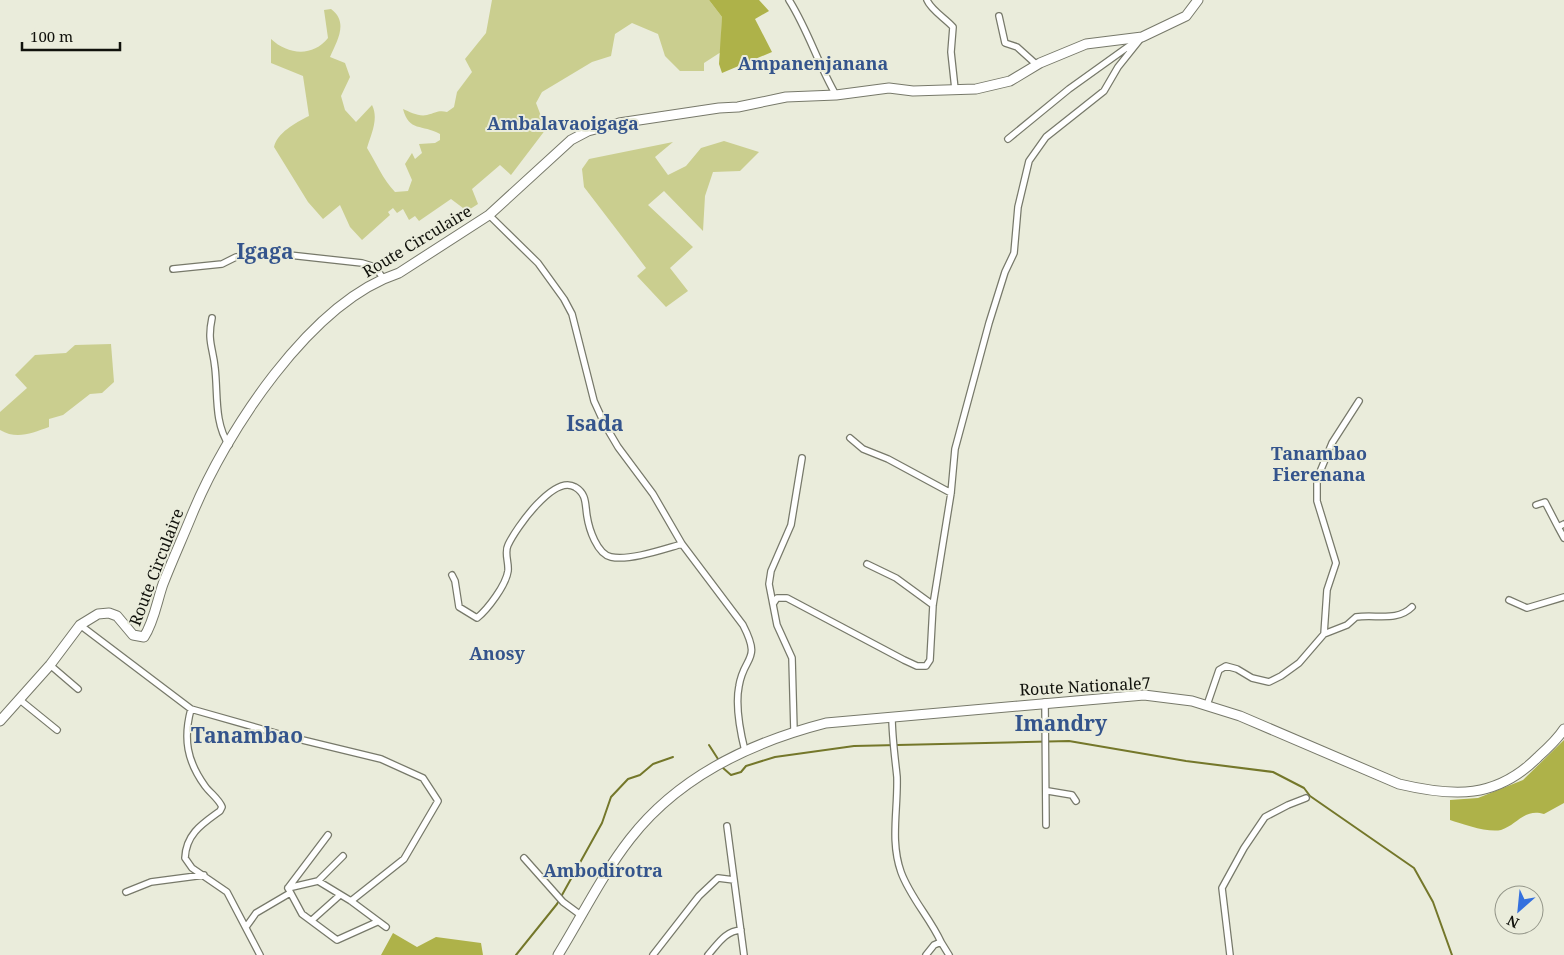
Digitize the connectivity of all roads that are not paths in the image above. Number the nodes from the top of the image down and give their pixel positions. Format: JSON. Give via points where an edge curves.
{"nodes":[{"id":1,"x":789,"y":0,"type":"edge"},
{"id":2,"x":927,"y":0,"type":"edge"},
{"id":3,"x":1198,"y":0,"type":"edge"},
{"id":4,"x":999,"y":16,"type":"dead end"},
{"id":5,"x":1142,"y":37,"type":"junction"},
{"id":6,"x":1037,"y":65,"type":"junction"},
{"id":7,"x":955,"y":90,"type":"junction"},
{"id":8,"x":836,"y":95,"type":"junction"},
{"id":9,"x":1008,"y":139,"type":"dead end"},
{"id":10,"x":489,"y":215,"type":"junction"},
{"id":11,"x":173,"y":269,"type":"dead end"},
{"id":12,"x":383,"y":278,"type":"junction"},
{"id":13,"x":212,"y":318,"type":"dead end"},
{"id":14,"x":1359,"y":401,"type":"dead end"},
{"id":15,"x":850,"y":438,"type":"dead end"},
{"id":16,"x":229,"y":444,"type":"junction"},
{"id":17,"x":802,"y":458,"type":"dead end"},
{"id":18,"x":951,"y":493,"type":"junction"},
{"id":19,"x":1536,"y":505,"type":"dead end"},
{"id":20,"x":1564,"y":524,"type":"edge"},
{"id":21,"x":1558,"y":527,"type":"junction"},
{"id":22,"x":1564,"y":538,"type":"edge"},
{"id":23,"x":682,"y":544,"type":"junction"},
{"id":24,"x":866,"y":564,"type":"dead end"},
{"id":25,"x":452,"y":575,"type":"dead end"},
{"id":26,"x":1564,"y":597,"type":"edge"},
{"id":27,"x":1509,"y":600,"type":"dead end"},
{"id":28,"x":773,"y":604,"type":"junction"},
{"id":29,"x":933,"y":604,"type":"junction"},
{"id":30,"x":1412,"y":607,"type":"dead end"},
{"id":31,"x":80,"y":625,"type":"junction"},
{"id":32,"x":1324,"y":634,"type":"junction"},
{"id":33,"x":50,"y":665,"type":"junction"},
{"id":34,"x":78,"y":689,"type":"dead end"},
{"id":35,"x":20,"y":700,"type":"junction"},
{"id":36,"x":1045,"y":702,"type":"junction"},
{"id":37,"x":1206,"y":705,"type":"junction"},
{"id":38,"x":190,"y":709,"type":"junction"},
{"id":39,"x":892,"y":716,"type":"junction"},
{"id":40,"x":0,"y":721,"type":"edge"},
{"id":41,"x":1564,"y":729,"type":"edge"},
{"id":42,"x":57,"y":730,"type":"dead end"},
{"id":43,"x":794,"y":731,"type":"junction"},
{"id":44,"x":745,"y":751,"type":"junction"},
{"id":45,"x":1048,"y":791,"type":"junction"},
{"id":46,"x":1306,"y":798,"type":"dead end"},
{"id":47,"x":1076,"y":801,"type":"dead end"},
{"id":48,"x":1046,"y":825,"type":"dead end"},
{"id":49,"x":727,"y":826,"type":"dead end"},
{"id":50,"x":328,"y":835,"type":"dead end"},
{"id":51,"x":343,"y":856,"type":"dead end"},
{"id":52,"x":524,"y":858,"type":"dead end"},
{"id":53,"x":204,"y":875,"type":"junction"},
{"id":54,"x":734,"y":880,"type":"junction"},
{"id":55,"x":318,"y":881,"type":"junction"},
{"id":56,"x":289,"y":890,"type":"junction"},
{"id":57,"x":126,"y":892,"type":"dead end"},
{"id":58,"x":340,"y":895,"type":"junction"},
{"id":59,"x":351,"y":901,"type":"junction"},
{"id":60,"x":582,"y":916,"type":"junction"},
{"id":61,"x":312,"y":920,"type":"junction"},
{"id":62,"x":377,"y":922,"type":"junction"},
{"id":63,"x":246,"y":927,"type":"junction"},
{"id":64,"x":386,"y":927,"type":"dead end"},
{"id":65,"x":741,"y":930,"type":"junction"},
{"id":66,"x":941,"y":942,"type":"junction"},
{"id":67,"x":260,"y":955,"type":"edge"},
{"id":68,"x":558,"y":955,"type":"edge"},
{"id":69,"x":653,"y":955,"type":"edge"},
{"id":70,"x":708,"y":955,"type":"edge"},
{"id":71,"x":744,"y":955,"type":"edge"},
{"id":72,"x":926,"y":955,"type":"edge"},
{"id":73,"x":950,"y":955,"type":"edge"},
{"id":74,"x":1230,"y":955,"type":"edge"}],
"edges":[{"from":1,"to":8,"type":"street"},
{"from":2,"to":7,"type":"street","via":[[929,6],[953,27],[951,52]]},
{"from":3,"to":5,"type":"street","name":"Route Circulaire","via":[[1186,16]]},
{"from":4,"to":6,"type":"street","via":[[1005,43],[1017,47]]},
{"from":5,"to":6,"type":"street","name":"Route Circulaire","via":[[1086,44]]},
{"from":5,"to":9,"type":"street","via":[[1069,89]]},
{"from":5,"to":18,"type":"street","via":[[1104,91],[1046,137],[1029,161],[1018,207],[1014,253],[1005,272],[967,402],[955,449]]},
{"from":6,"to":7,"type":"street","name":"Route Circulaire","via":[[1010,81]]},
{"from":7,"to":8,"type":"street","name":"Route Circulaire","via":[[889,88]]},
{"from":8,"to":10,"type":"street","name":"Route Circulaire","via":[[786,97],[738,107],[618,123],[588,131],[571,140]]},
{"from":10,"to":12,"type":"street","name":"Route Circulaire","via":[[400,273]]},
{"from":10,"to":23,"type":"street","via":[[538,263],[564,299],[572,314],[594,402],[605,426],[653,494]]},
{"from":11,"to":12,"type":"street","via":[[222,264],[236,257],[280,254],[362,263],[375,267]]},
{"from":12,"to":16,"type":"street","name":"Route Circulaire","via":[[333,310],[294,351]]},
{"from":13,"to":16,"type":"street","via":[[208,336],[216,369],[218,416],[222,435]]},
{"from":14,"to":32,"type":"street","via":[[1332,443],[1317,478],[1317,501],[1336,563],[1327,590]]},
{"from":15,"to":18,"type":"street","via":[[863,449]]},
{"from":16,"to":31,"type":"street","name":"Route Circulaire","via":[[191,516],[144,637],[133,635],[117,616],[109,613],[98,614]]},
{"from":17,"to":28,"type":"street","via":[[791,525],[770,571]]},
{"from":18,"to":29,"type":"street"},
{"from":19,"to":21,"type":"street","via":[[1545,502]]},
{"from":20,"to":21,"type":"street"},
{"from":21,"to":22,"type":"street"},
{"from":23,"to":25,"type":"street","via":[[653,552],[611,557],[602,552],[596,542],[587,518],[585,498],[571,484],[558,486],[532,510],[508,545],[508,572],[490,607],[477,618],[460,607]]},
{"from":23,"to":44,"type":"street","via":[[750,639],[752,651],[738,691],[740,731]]},
{"from":24,"to":29,"type":"street","via":[[896,578]]},
{"from":26,"to":27,"type":"street","via":[[1527,608]]},
{"from":28,"to":29,"type":"street","via":[[777,598],[787,598],[916,666],[926,666],[930,660]]},
{"from":28,"to":43,"type":"street","via":[[777,625],[792,658]]},
{"from":30,"to":32,"type":"street","via":[[1398,616],[1356,617],[1347,625]]},
{"from":31,"to":33,"type":"street","name":"Route Circulaire"},
{"from":31,"to":38,"type":"street"},
{"from":32,"to":37,"type":"street","via":[[1299,663],[1269,682],[1252,678],[1232,667],[1218,670]]},
{"from":33,"to":34,"type":"street"},
{"from":33,"to":35,"type":"street","name":"Route Circulaire"},
{"from":35,"to":40,"type":"street","name":"Route Circulaire"},
{"from":35,"to":42,"type":"street"},
{"from":36,"to":37,"type":"street","name":"Route Nationale7","via":[[1144,694]]},
{"from":36,"to":39,"type":"street","name":"Route Nationale7"},
{"from":36,"to":45,"type":"street"},
{"from":37,"to":41,"type":"street","name":"Route Nationale7","via":[[1240,716],[1399,784],[1427,790],[1480,792],[1504,784],[1525,770]]},
{"from":38,"to":53,"type":"street","via":[[186,737],[188,753],[206,787],[222,807],[199,826],[186,846],[187,862]]},
{"from":38,"to":59,"type":"street","via":[[381,759],[423,778],[438,801],[409,852]]},
{"from":39,"to":43,"type":"street","name":"Route Nationale7","via":[[826,723]]},
{"from":39,"to":66,"type":"street","via":[[897,778],[894,831],[901,872]]},
{"from":43,"to":44,"type":"street","name":"Route Nationale7"},
{"from":44,"to":60,"type":"street","name":"Route Nationale7","via":[[691,782],[652,814],[614,861]]},
{"from":45,"to":47,"type":"street","via":[[1072,795]]},
{"from":45,"to":48,"type":"street"},
{"from":46,"to":74,"type":"street","via":[[1265,817],[1222,888]]},
{"from":49,"to":54,"type":"street"},
{"from":50,"to":56,"type":"street"},
{"from":51,"to":55,"type":"street"},
{"from":52,"to":60,"type":"street","via":[[561,900]]},
{"from":53,"to":57,"type":"street","via":[[151,882]]},
{"from":53,"to":63,"type":"street","via":[[227,892]]},
{"from":54,"to":65,"type":"street"},
{"from":54,"to":69,"type":"street","via":[[718,878],[699,896]]},
{"from":55,"to":56,"type":"street"},
{"from":55,"to":58,"type":"street"},
{"from":56,"to":61,"type":"street","via":[[302,914]]},
{"from":56,"to":63,"type":"street","via":[[256,913]]},
{"from":58,"to":59,"type":"street"},
{"from":58,"to":61,"type":"street"},
{"from":59,"to":62,"type":"street"},
{"from":60,"to":68,"type":"street","name":"Route Nationale7"},
{"from":61,"to":62,"type":"street","via":[[337,940]]},
{"from":62,"to":64,"type":"street"},
{"from":63,"to":67,"type":"street"},
{"from":65,"to":70,"type":"street","via":[[726,935]]},
{"from":65,"to":71,"type":"street"},
{"from":66,"to":72,"type":"street"},
{"from":66,"to":73,"type":"street"}]}
